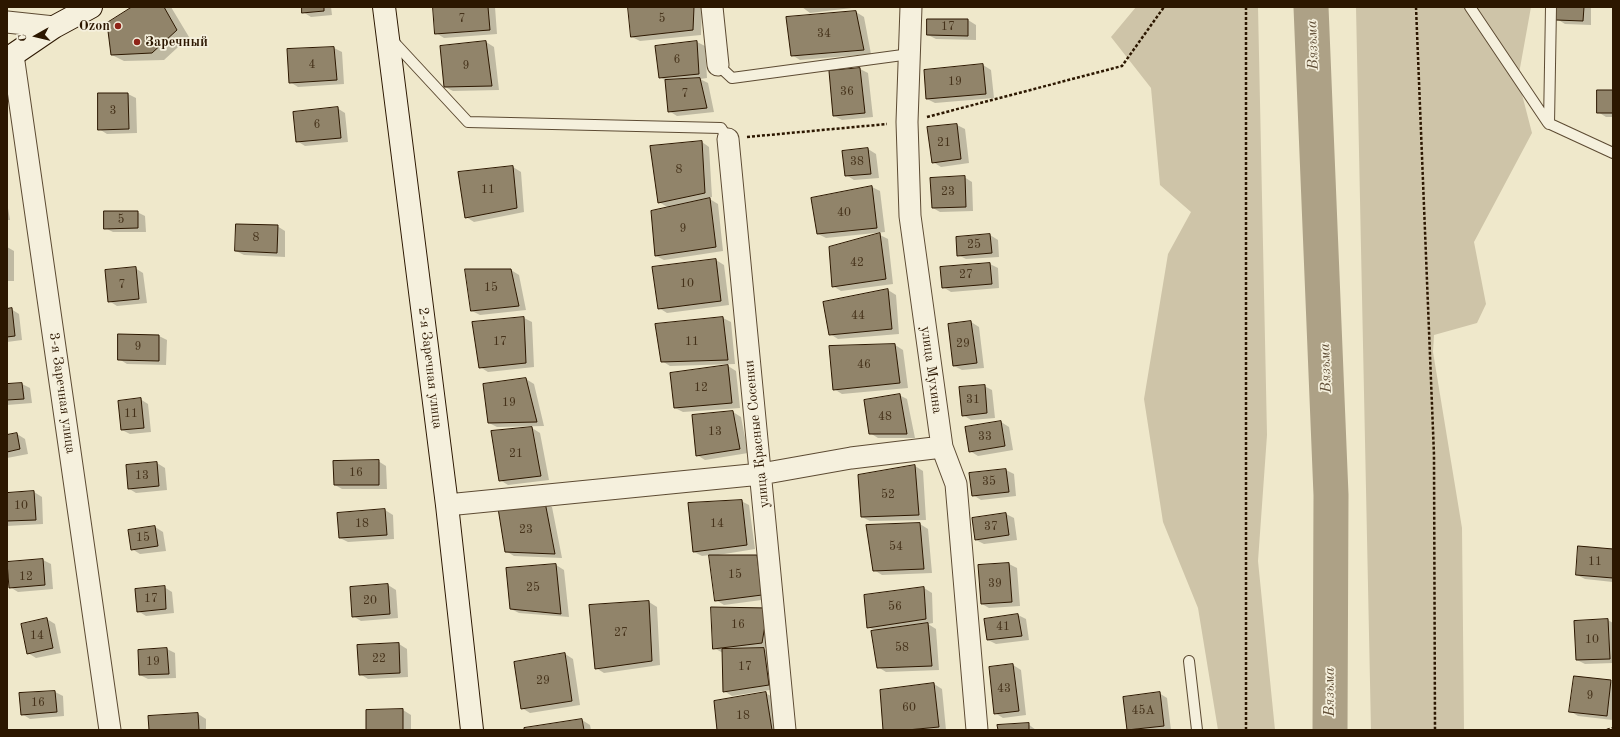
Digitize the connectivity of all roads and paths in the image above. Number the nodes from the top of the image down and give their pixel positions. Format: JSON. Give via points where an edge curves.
{"nodes":[{"id":1,"x":91,"y":7,"type":"edge"},
{"id":2,"x":384,"y":7,"type":"edge"},
{"id":3,"x":712,"y":7,"type":"edge"},
{"id":4,"x":910,"y":7,"type":"edge"},
{"id":5,"x":1164,"y":7,"type":"edge"},
{"id":6,"x":1246,"y":7,"type":"edge"},
{"id":7,"x":1416,"y":7,"type":"edge"},
{"id":8,"x":1470,"y":7,"type":"edge"},
{"id":9,"x":1551,"y":7,"type":"edge"},
{"id":10,"x":7,"y":22,"type":"edge"},
{"id":11,"x":54,"y":27,"type":"junction"},
{"id":12,"x":388,"y":35,"type":"junction"},
{"id":13,"x":910,"y":54,"type":"junction"},
{"id":14,"x":10,"y":57,"type":"edge"},
{"id":15,"x":718,"y":65,"type":"joint"},
{"id":16,"x":907,"y":122,"type":"junction"},
{"id":17,"x":1549,"y":124,"type":"junction"},
{"id":18,"x":728,"y":139,"type":"junction"},
{"id":19,"x":1613,"y":153,"type":"edge"},
{"id":20,"x":942,"y":447,"type":"junction"},
{"id":21,"x":761,"y":474,"type":"junction"},
{"id":22,"x":447,"y":505,"type":"junction"},
{"id":23,"x":1190,"y":661,"type":"dead end"},
{"id":24,"x":1613,"y":728,"type":"edge"},
{"id":25,"x":110,"y":730,"type":"edge"},
{"id":26,"x":472,"y":730,"type":"edge"},
{"id":27,"x":785,"y":730,"type":"edge"},
{"id":28,"x":977,"y":730,"type":"edge"},
{"id":29,"x":1197,"y":730,"type":"edge"},
{"id":30,"x":1246,"y":730,"type":"edge"},
{"id":31,"x":1435,"y":730,"type":"edge"},
{"id":32,"x":1607,"y":730,"type":"edge"}],
"edges":[{"from":1,"to":11,"type":"main road"},
{"from":2,"to":12,"type":"main road","name":"2-я Заречная улица"},
{"from":3,"to":15,"type":"street"},
{"from":4,"to":13,"type":"street","name":"улица Мухина"},
{"from":5,"to":16,"type":"path","via":[[1122,66]]},
{"from":6,"to":30,"type":"path"},
{"from":7,"to":31,"type":"path","via":[[1434,455]]},
{"from":8,"to":17,"type":"lane"},
{"from":9,"to":17,"type":"lane"},
{"from":10,"to":11,"type":"street"},
{"from":11,"to":14,"type":"main road"},
{"from":12,"to":18,"type":"lane","via":[[468,122],[721,128]]},
{"from":12,"to":22,"type":"main road","name":"2-я Заречная улица"},
{"from":13,"to":15,"type":"lane","via":[[732,78]]},
{"from":13,"to":16,"type":"street","name":"улица Мухина"},
{"from":14,"to":25,"type":"street","name":"3-я Заречная улица"},
{"from":16,"to":18,"type":"path"},
{"from":16,"to":20,"type":"street","name":"улица Мухина","via":[[910,216]]},
{"from":17,"to":19,"type":"lane"},
{"from":18,"to":21,"type":"street","name":"улица Красные Сосенки"},
{"from":20,"to":21,"type":"street","via":[[851,458]]},
{"from":20,"to":28,"type":"street","name":"улица Мухина","via":[[956,484]]},
{"from":21,"to":22,"type":"street"},
{"from":21,"to":27,"type":"street","name":"улица Красные Сосенки"},
{"from":22,"to":26,"type":"main road","name":"2-я Заречная улица"},
{"from":23,"to":29,"type":"lane"},
{"from":24,"to":32,"type":"path"}]}
